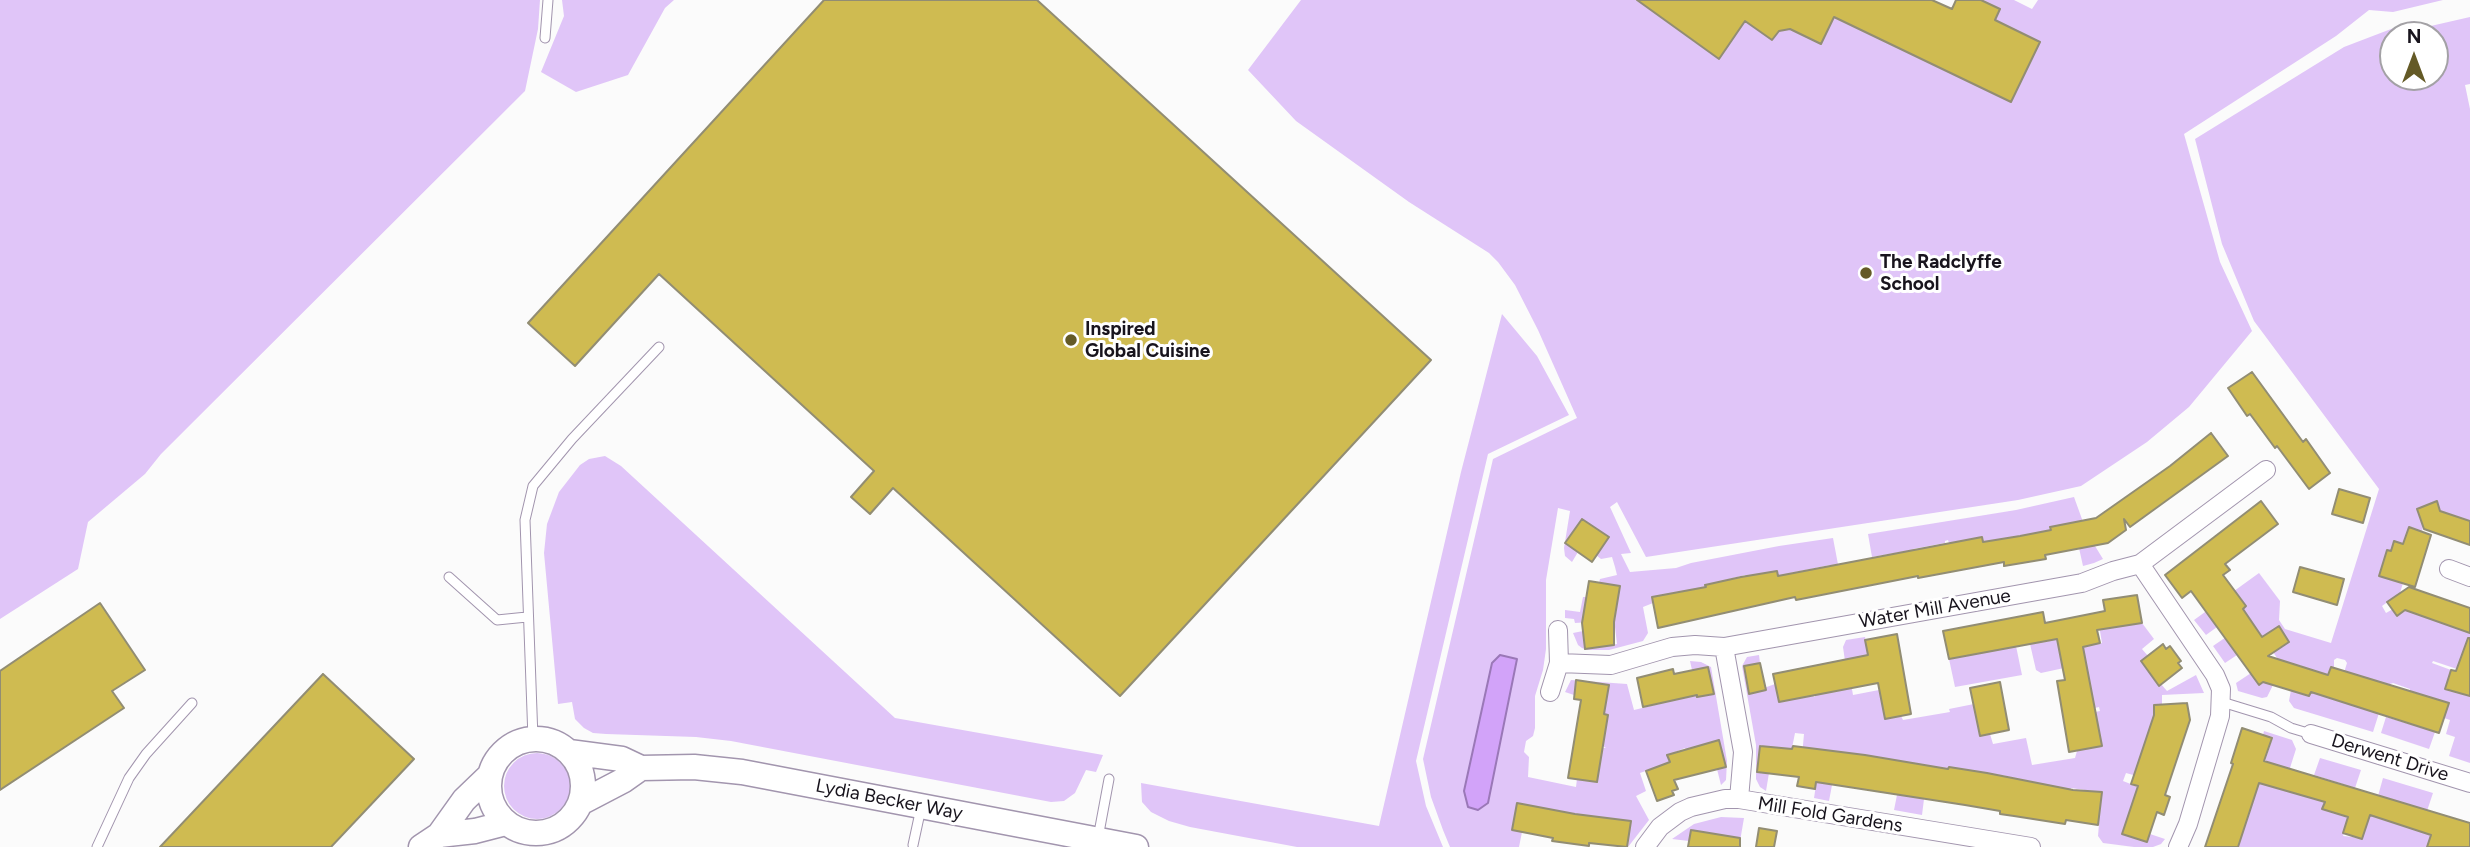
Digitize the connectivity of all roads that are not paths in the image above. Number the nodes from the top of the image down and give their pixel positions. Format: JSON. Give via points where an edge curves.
{"nodes":[{"id":1,"x":548,"y":0,"type":"edge"},
{"id":2,"x":545,"y":38,"type":"dead end"},
{"id":3,"x":659,"y":347,"type":"dead end"},
{"id":4,"x":2266,"y":470,"type":"dead end"},
{"id":5,"x":2140,"y":564,"type":"junction"},
{"id":6,"x":2449,"y":569,"type":"dead end"},
{"id":7,"x":449,"y":577,"type":"dead end"},
{"id":8,"x":2470,"y":577,"type":"edge"},
{"id":9,"x":527,"y":617,"type":"junction"},
{"id":10,"x":1558,"y":631,"type":"dead end"},
{"id":11,"x":1724,"y":647,"type":"junction"},
{"id":12,"x":1559,"y":663,"type":"junction"},
{"id":13,"x":1550,"y":692,"type":"dead end"},
{"id":14,"x":2221,"y":702,"type":"junction"},
{"id":15,"x":192,"y":703,"type":"dead end"},
{"id":16,"x":2311,"y":733,"type":"joint"},
{"id":17,"x":533,"y":739,"type":"junction"},
{"id":18,"x":569,"y":752,"type":"junction"},
{"id":19,"x":641,"y":768,"type":"junction"},
{"id":20,"x":490,"y":775,"type":"junction"},
{"id":21,"x":1109,"y":779,"type":"dead end"},
{"id":22,"x":2470,"y":783,"type":"edge"},
{"id":23,"x":1739,"y":799,"type":"junction"},
{"id":24,"x":580,"y":803,"type":"junction"},
{"id":25,"x":921,"y":806,"type":"junction"},
{"id":26,"x":506,"y":824,"type":"junction"},
{"id":27,"x":1098,"y":840,"type":"junction"},
{"id":28,"x":430,"y":841,"type":"edge"},
{"id":29,"x":913,"y":845,"type":"dead end"},
{"id":30,"x":97,"y":847,"type":"edge"},
{"id":31,"x":1136,"y":847,"type":"edge"},
{"id":32,"x":1645,"y":847,"type":"edge"},
{"id":33,"x":2031,"y":847,"type":"edge"},
{"id":34,"x":2178,"y":847,"type":"edge"}],
"edges":[{"from":1,"to":2,"type":"lane"},
{"from":3,"to":9,"type":"lane","via":[[533,486],[525,520]]},
{"from":4,"to":5,"type":"street","name":"Water Mill Avenue"},
{"from":5,"to":11,"type":"street","name":"Water Mill Avenue","via":[[2081,583]]},
{"from":5,"to":14,"type":"street","via":[[2216,676]]},
{"from":6,"to":8,"type":"street"},
{"from":7,"to":9,"type":"lane","via":[[497,620]]},
{"from":9,"to":17,"type":"lane"},
{"from":10,"to":12,"type":"street"},
{"from":11,"to":12,"type":"street","name":"Water Mill Avenue","via":[[1683,646],[1611,665]]},
{"from":11,"to":23,"type":"street","via":[[1743,752]]},
{"from":12,"to":13,"type":"street"},
{"from":14,"to":16,"type":"lane"},
{"from":14,"to":34,"type":"street"},
{"from":15,"to":30,"type":"lane","via":[[129,778]]},
{"from":16,"to":22,"type":"street","name":"Derwent Drive"},
{"from":17,"to":18,"type":"street","via":[[558,744]]},
{"from":17,"to":20,"type":"street","via":[[506,750]]},
{"from":18,"to":19,"type":"street","name":"Lydia Becker Way","via":[[622,759]]},
{"from":18,"to":24,"type":"street","via":[[583,776]]},
{"from":19,"to":24,"type":"street"},
{"from":19,"to":25,"type":"street","name":"Lydia Becker Way","via":[[742,772]]},
{"from":20,"to":26,"type":"street","via":[[491,802]]},
{"from":20,"to":28,"type":"street"},
{"from":21,"to":27,"type":"lane"},
{"from":23,"to":32,"type":"street","name":"Mill Fold Gardens","via":[[1691,807],[1669,819]]},
{"from":23,"to":33,"type":"street","name":"Mill Fold Gardens"},
{"from":24,"to":26,"type":"street","via":[[569,820],[549,832],[526,832]]},
{"from":25,"to":27,"type":"street","name":"Lydia Becker Way"},
{"from":25,"to":29,"type":"lane"},
{"from":26,"to":28,"type":"street"},
{"from":27,"to":31,"type":"street","name":"Lydia Becker Way"}]}
